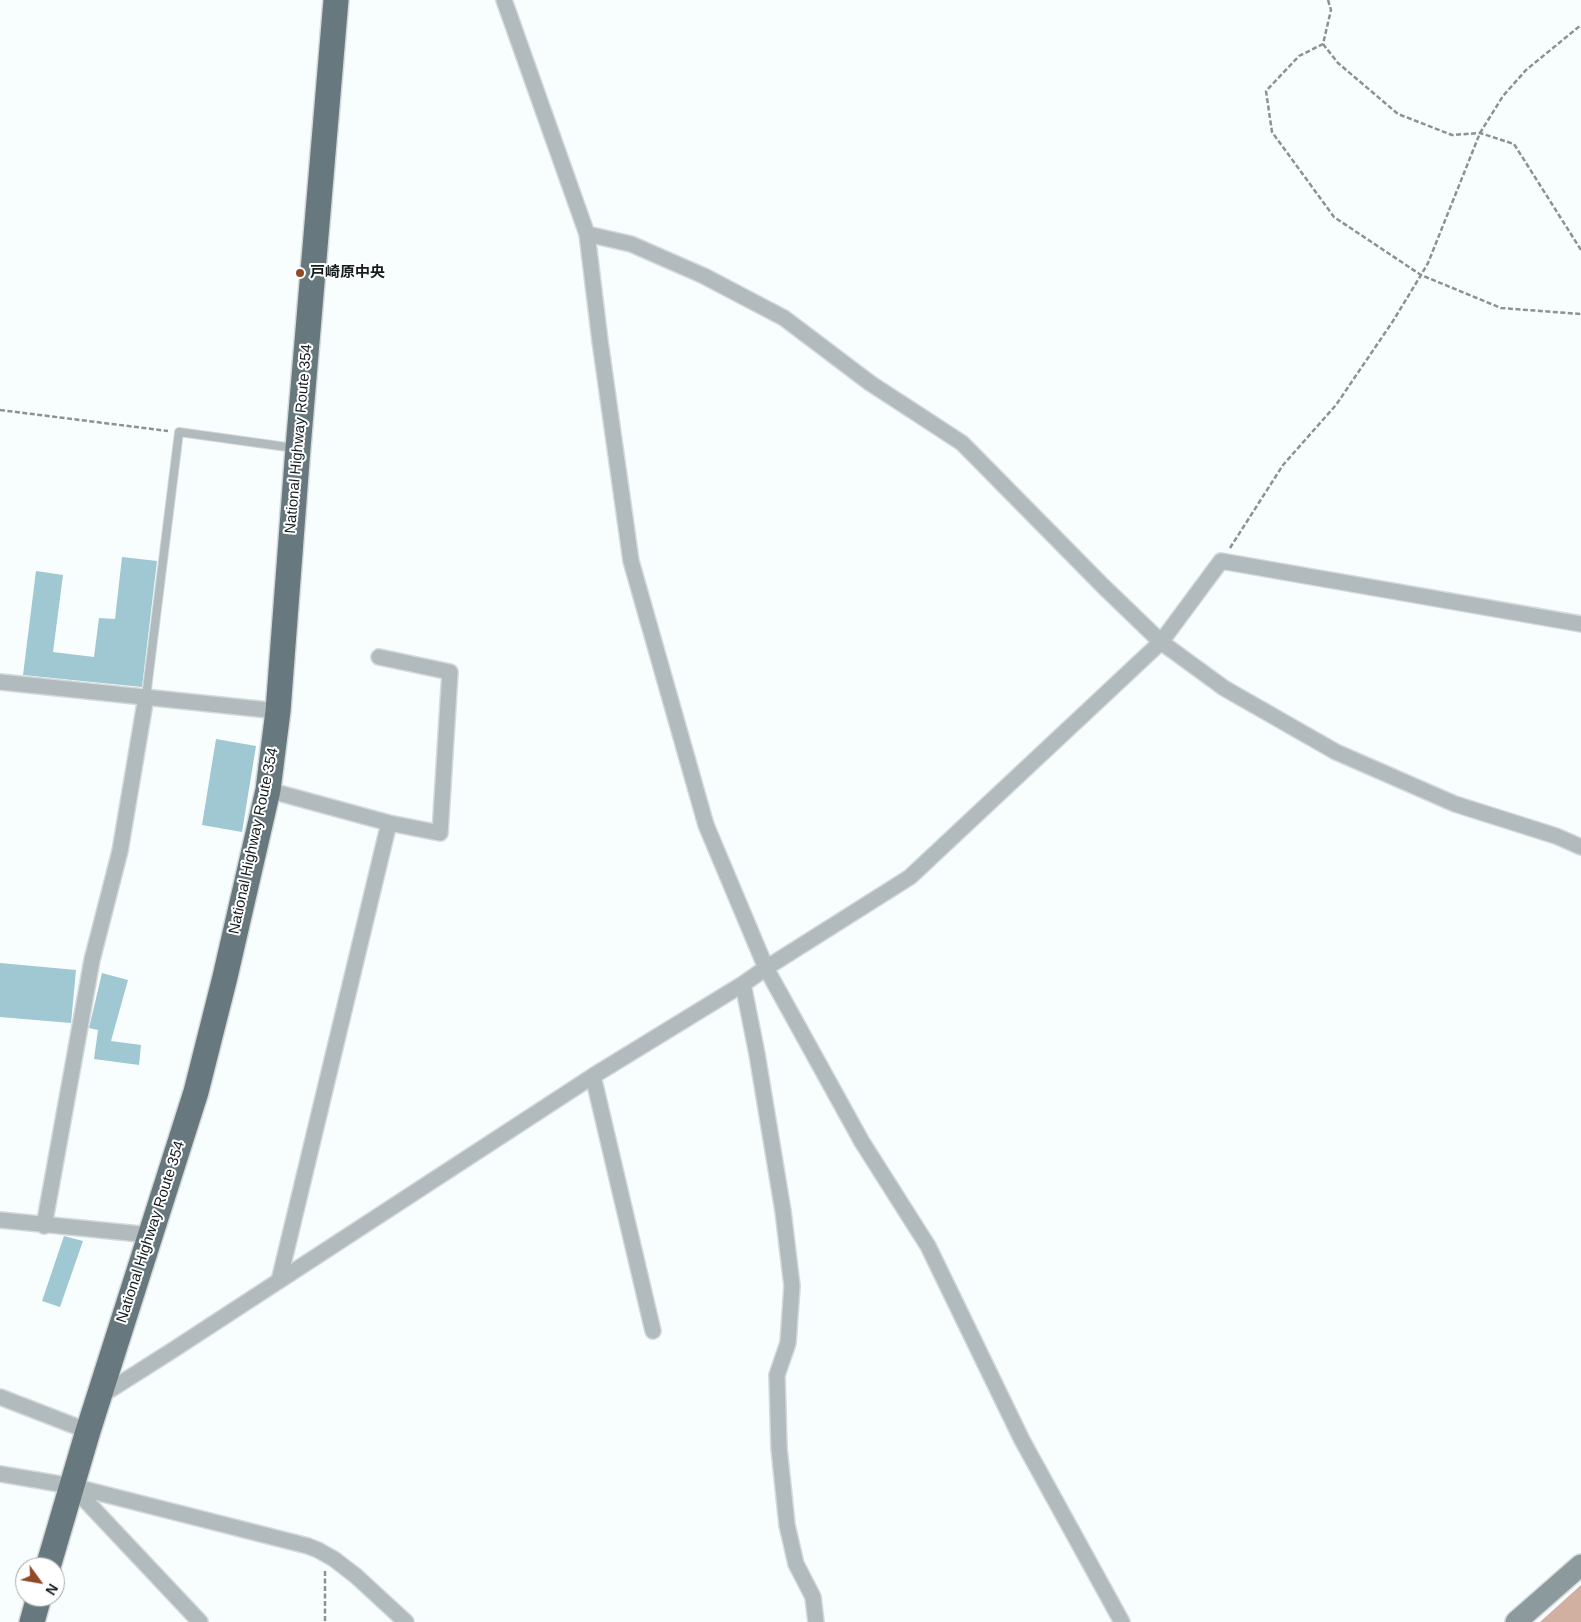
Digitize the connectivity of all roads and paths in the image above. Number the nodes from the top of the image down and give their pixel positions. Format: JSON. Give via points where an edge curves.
{"nodes":[{"id":1,"x":336,"y":0,"type":"edge"},
{"id":2,"x":504,"y":0,"type":"edge"},
{"id":3,"x":1328,"y":0,"type":"edge"},
{"id":4,"x":1581,"y":25,"type":"edge"},
{"id":5,"x":1323,"y":44,"type":"junction"},
{"id":6,"x":1480,"y":133,"type":"junction"},
{"id":7,"x":587,"y":234,"type":"junction"},
{"id":8,"x":1581,"y":250,"type":"edge"},
{"id":9,"x":1421,"y":275,"type":"junction"},
{"id":10,"x":1581,"y":314,"type":"edge"},
{"id":11,"x":0,"y":410,"type":"edge"},
{"id":12,"x":179,"y":432,"type":"junction"},
{"id":13,"x":298,"y":448,"type":"junction"},
{"id":14,"x":1221,"y":561,"type":"junction"},
{"id":15,"x":1581,"y":624,"type":"edge"},
{"id":16,"x":1161,"y":642,"type":"junction"},
{"id":17,"x":379,"y":657,"type":"dead end"},
{"id":18,"x":0,"y":682,"type":"edge"},
{"id":19,"x":146,"y":698,"type":"junction"},
{"id":20,"x":278,"y":711,"type":"junction"},
{"id":21,"x":268,"y":790,"type":"junction"},
{"id":22,"x":389,"y":823,"type":"junction"},
{"id":23,"x":1581,"y":847,"type":"edge"},
{"id":24,"x":766,"y":968,"type":"junction"},
{"id":25,"x":743,"y":984,"type":"junction"},
{"id":26,"x":593,"y":1076,"type":"junction"},
{"id":27,"x":0,"y":1220,"type":"edge"},
{"id":28,"x":44,"y":1226,"type":"junction"},
{"id":29,"x":150,"y":1235,"type":"junction"},
{"id":30,"x":279,"y":1281,"type":"junction"},
{"id":31,"x":653,"y":1331,"type":"dead end"},
{"id":32,"x":0,"y":1397,"type":"edge"},
{"id":33,"x":99,"y":1397,"type":"junction"},
{"id":34,"x":88,"y":1432,"type":"junction"},
{"id":35,"x":0,"y":1474,"type":"edge"},
{"id":36,"x":72,"y":1486,"type":"junction"},
{"id":37,"x":325,"y":1554,"type":"junction"},
{"id":38,"x":51,"y":1557,"type":"edge"},
{"id":39,"x":1581,"y":1565,"type":"edge"},
{"id":40,"x":36,"y":1607,"type":"edge"},
{"id":41,"x":32,"y":1622,"type":"edge"},
{"id":42,"x":200,"y":1622,"type":"edge"},
{"id":43,"x":325,"y":1622,"type":"edge"},
{"id":44,"x":406,"y":1622,"type":"edge"},
{"id":45,"x":816,"y":1622,"type":"edge"},
{"id":46,"x":1122,"y":1622,"type":"edge"},
{"id":47,"x":1516,"y":1622,"type":"edge"}],
"edges":[{"from":1,"to":13,"type":"highway","name":"National Highway Route 354"},
{"from":2,"to":7,"type":"street"},
{"from":3,"to":5,"type":"path","via":[[1331,10]]},
{"from":4,"to":6,"type":"path","via":[[1526,70],[1503,96]]},
{"from":5,"to":6,"type":"path","via":[[1338,63],[1398,114],[1452,136]]},
{"from":5,"to":9,"type":"path","via":[[1299,56],[1266,91],[1272,132],[1334,217]]},
{"from":6,"to":8,"type":"path","via":[[1514,144]]},
{"from":6,"to":9,"type":"path"},
{"from":7,"to":16,"type":"street","via":[[632,244],[704,276],[784,318],[870,383],[962,443]]},
{"from":7,"to":24,"type":"street","via":[[631,560],[706,825]]},
{"from":9,"to":10,"type":"path","via":[[1501,308]]},
{"from":9,"to":14,"type":"path","via":[[1336,405],[1283,465]]},
{"from":11,"to":12,"type":"path"},
{"from":12,"to":13,"type":"lane"},
{"from":12,"to":19,"type":"lane"},
{"from":13,"to":20,"type":"highway","name":"National Highway Route 354"},
{"from":14,"to":15,"type":"street"},
{"from":14,"to":16,"type":"street"},
{"from":16,"to":23,"type":"street","via":[[1224,688],[1336,752],[1455,804]]},
{"from":16,"to":24,"type":"street","via":[[910,877]]},
{"from":17,"to":22,"type":"street","via":[[450,672],[440,833]]},
{"from":18,"to":19,"type":"street"},
{"from":19,"to":20,"type":"street"},
{"from":19,"to":28,"type":"street","via":[[120,851],[92,960]]},
{"from":20,"to":21,"type":"highway","name":"National Highway Route 354"},
{"from":21,"to":22,"type":"street"},
{"from":21,"to":29,"type":"highway","name":"National Highway Route 354","via":[[196,1092]]},
{"from":22,"to":30,"type":"street"},
{"from":24,"to":25,"type":"street"},
{"from":24,"to":46,"type":"street","via":[[862,1142],[928,1246],[1022,1440]]},
{"from":25,"to":26,"type":"street"},
{"from":25,"to":45,"type":"street","via":[[783,1211],[792,1286],[788,1343],[776,1375],[778,1448],[787,1524],[796,1564],[813,1597]]},
{"from":26,"to":30,"type":"street"},
{"from":26,"to":31,"type":"street"},
{"from":27,"to":28,"type":"street"},
{"from":28,"to":29,"type":"street"},
{"from":29,"to":33,"type":"highway","name":"National Highway Route 354"},
{"from":30,"to":33,"type":"street"},
{"from":32,"to":34,"type":"street"},
{"from":33,"to":34,"type":"highway","name":"National Highway Route 354"},
{"from":34,"to":36,"type":"highway","name":"National Highway Route 354"},
{"from":35,"to":36,"type":"street"},
{"from":36,"to":37,"type":"street","via":[[308,1546]]},
{"from":36,"to":38,"type":"highway","name":"National Highway Route 354"},
{"from":36,"to":42,"type":"street"},
{"from":37,"to":43,"type":"path"},
{"from":37,"to":44,"type":"street","via":[[356,1576]]},
{"from":39,"to":47,"type":"main road"},
{"from":40,"to":41,"type":"highway"}]}
